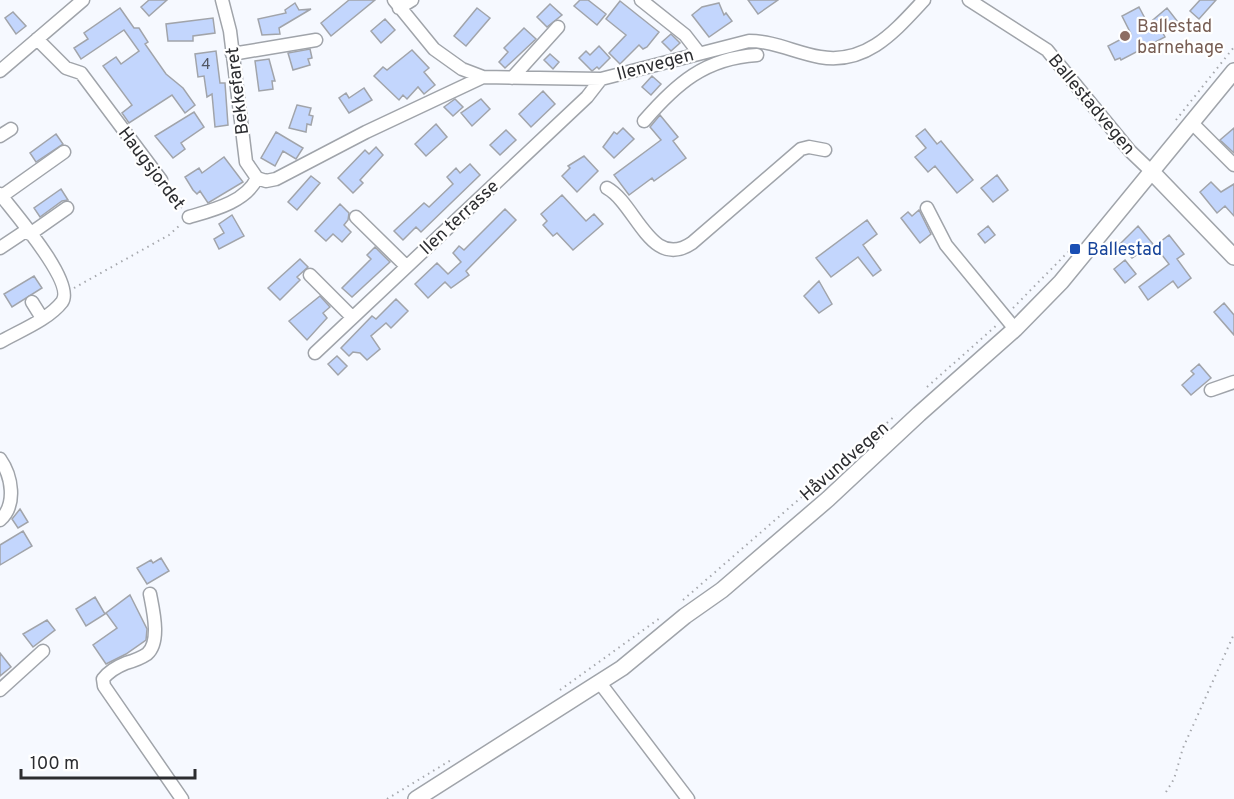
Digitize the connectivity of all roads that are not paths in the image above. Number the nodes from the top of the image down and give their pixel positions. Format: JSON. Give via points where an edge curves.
{"nodes":[{"id":1,"x":83,"y":0,"type":"edge"},
{"id":2,"x":222,"y":0,"type":"edge"},
{"id":3,"x":412,"y":0,"type":"edge"},
{"id":4,"x":641,"y":0,"type":"edge"},
{"id":5,"x":924,"y":0,"type":"edge"},
{"id":6,"x":969,"y":0,"type":"edge"},
{"id":7,"x":397,"y":4,"type":"edge"},
{"id":8,"x":558,"y":27,"type":"dead end"},
{"id":9,"x":36,"y":39,"type":"junction"},
{"id":10,"x":316,"y":40,"type":"dead end"},
{"id":11,"x":699,"y":52,"type":"junction"},
{"id":12,"x":232,"y":54,"type":"junction"},
{"id":13,"x":757,"y":55,"type":"dead end"},
{"id":14,"x":0,"y":70,"type":"edge"},
{"id":15,"x":1234,"y":71,"type":"edge"},
{"id":16,"x":483,"y":77,"type":"junction"},
{"id":17,"x":512,"y":78,"type":"junction"},
{"id":18,"x":601,"y":79,"type":"junction"},
{"id":19,"x":644,"y":122,"type":"dead end"},
{"id":20,"x":1191,"y":122,"type":"junction"},
{"id":21,"x":825,"y":150,"type":"dead end"},
{"id":22,"x":64,"y":152,"type":"dead end"},
{"id":23,"x":1234,"y":165,"type":"edge"},
{"id":24,"x":1152,"y":172,"type":"junction"},
{"id":25,"x":257,"y":178,"type":"junction"},
{"id":26,"x":161,"y":180,"type":"road end"},
{"id":27,"x":607,"y":188,"type":"dead end"},
{"id":28,"x":1,"y":195,"type":"edge"},
{"id":29,"x":67,"y":208,"type":"dead end"},
{"id":30,"x":927,"y":208,"type":"dead end"},
{"id":31,"x":356,"y":216,"type":"dead end"},
{"id":32,"x":189,"y":217,"type":"road end"},
{"id":33,"x":29,"y":232,"type":"junction"},
{"id":34,"x":0,"y":248,"type":"edge"},
{"id":35,"x":1234,"y":257,"type":"edge"},
{"id":36,"x":406,"y":266,"type":"junction"},
{"id":37,"x":310,"y":275,"type":"dead end"},
{"id":38,"x":32,"y":302,"type":"dead end"},
{"id":39,"x":352,"y":317,"type":"junction"},
{"id":40,"x":42,"y":318,"type":"junction"},
{"id":41,"x":1016,"y":329,"type":"junction"},
{"id":42,"x":0,"y":342,"type":"edge"},
{"id":43,"x":315,"y":352,"type":"dead end"},
{"id":44,"x":1234,"y":382,"type":"edge"},
{"id":45,"x":1211,"y":390,"type":"dead end"},
{"id":46,"x":0,"y":459,"type":"edge"},
{"id":47,"x":0,"y":520,"type":"edge"},
{"id":48,"x":150,"y":594,"type":"dead end"},
{"id":49,"x":43,"y":651,"type":"dead end"},
{"id":50,"x":600,"y":683,"type":"junction"},
{"id":51,"x":0,"y":690,"type":"edge"},
{"id":52,"x":182,"y":799,"type":"edge"},
{"id":53,"x":416,"y":799,"type":"edge"},
{"id":54,"x":688,"y":799,"type":"edge"}],
"edges":[{"from":1,"to":9,"type":"street"},
{"from":2,"to":12,"type":"street","name":"Bekkefaret"},
{"from":3,"to":7,"type":"street"},
{"from":4,"to":11,"type":"street","via":[[685,35]]},
{"from":5,"to":11,"type":"street","name":"Ilenvegen","via":[[879,45],[850,57],[820,57],[760,41]]},
{"from":6,"to":24,"type":"street","name":"Ballestadvegen","via":[[1047,50],[1130,152]]},
{"from":7,"to":16,"type":"street","name":"Ilenvegen","via":[[434,49],[462,69]]},
{"from":8,"to":17,"type":"street"},
{"from":9,"to":14,"type":"street"},
{"from":9,"to":26,"type":"street","name":"Haugsjordet","via":[[66,68],[81,73]]},
{"from":10,"to":12,"type":"street"},
{"from":11,"to":18,"type":"street","name":"Ilenvegen"},
{"from":12,"to":25,"type":"street","name":"Bekkefaret","via":[[246,162]]},
{"from":13,"to":19,"type":"street","via":[[712,65],[682,81]]},
{"from":15,"to":20,"type":"main road","name":"Håvundvegen"},
{"from":16,"to":17,"type":"street","name":"Ilenvegen"},
{"from":16,"to":25,"type":"street","via":[[276,179]]},
{"from":17,"to":18,"type":"street","name":"Ilenvegen"},
{"from":18,"to":36,"type":"street","name":"Ilen terrasse"},
{"from":20,"to":23,"type":"street"},
{"from":20,"to":24,"type":"main road","name":"Håvundvegen"},
{"from":21,"to":27,"type":"street","via":[[801,149],[680,250],[667,250],[655,243],[622,198]]},
{"from":22,"to":28,"type":"street"},
{"from":24,"to":35,"type":"main road"},
{"from":24,"to":41,"type":"main road","name":"Håvundvegen","via":[[1061,282]]},
{"from":25,"to":32,"type":"street","name":"Haugsjordet","via":[[243,195]]},
{"from":28,"to":33,"type":"street"},
{"from":29,"to":33,"type":"street"},
{"from":30,"to":41,"type":"street","via":[[946,245]]},
{"from":31,"to":36,"type":"street"},
{"from":33,"to":34,"type":"street"},
{"from":33,"to":40,"type":"street","via":[[60,275],[66,292],[63,301]]},
{"from":36,"to":39,"type":"street","name":"Ilen terrasse"},
{"from":37,"to":39,"type":"street"},
{"from":38,"to":40,"type":"street"},
{"from":39,"to":43,"type":"street","name":"Ilen terrasse"},
{"from":40,"to":42,"type":"street"},
{"from":41,"to":50,"type":"main road","name":"Håvundvegen","via":[[768,553]]},
{"from":44,"to":45,"type":"street"},
{"from":46,"to":47,"type":"street","via":[[11,490],[8,508]]},
{"from":48,"to":52,"type":"street","via":[[152,647],[143,657],[106,674],[104,686]]},
{"from":49,"to":51,"type":"street"},
{"from":50,"to":53,"type":"main road","name":"Håvundvegen"},
{"from":50,"to":54,"type":"street"}]}
